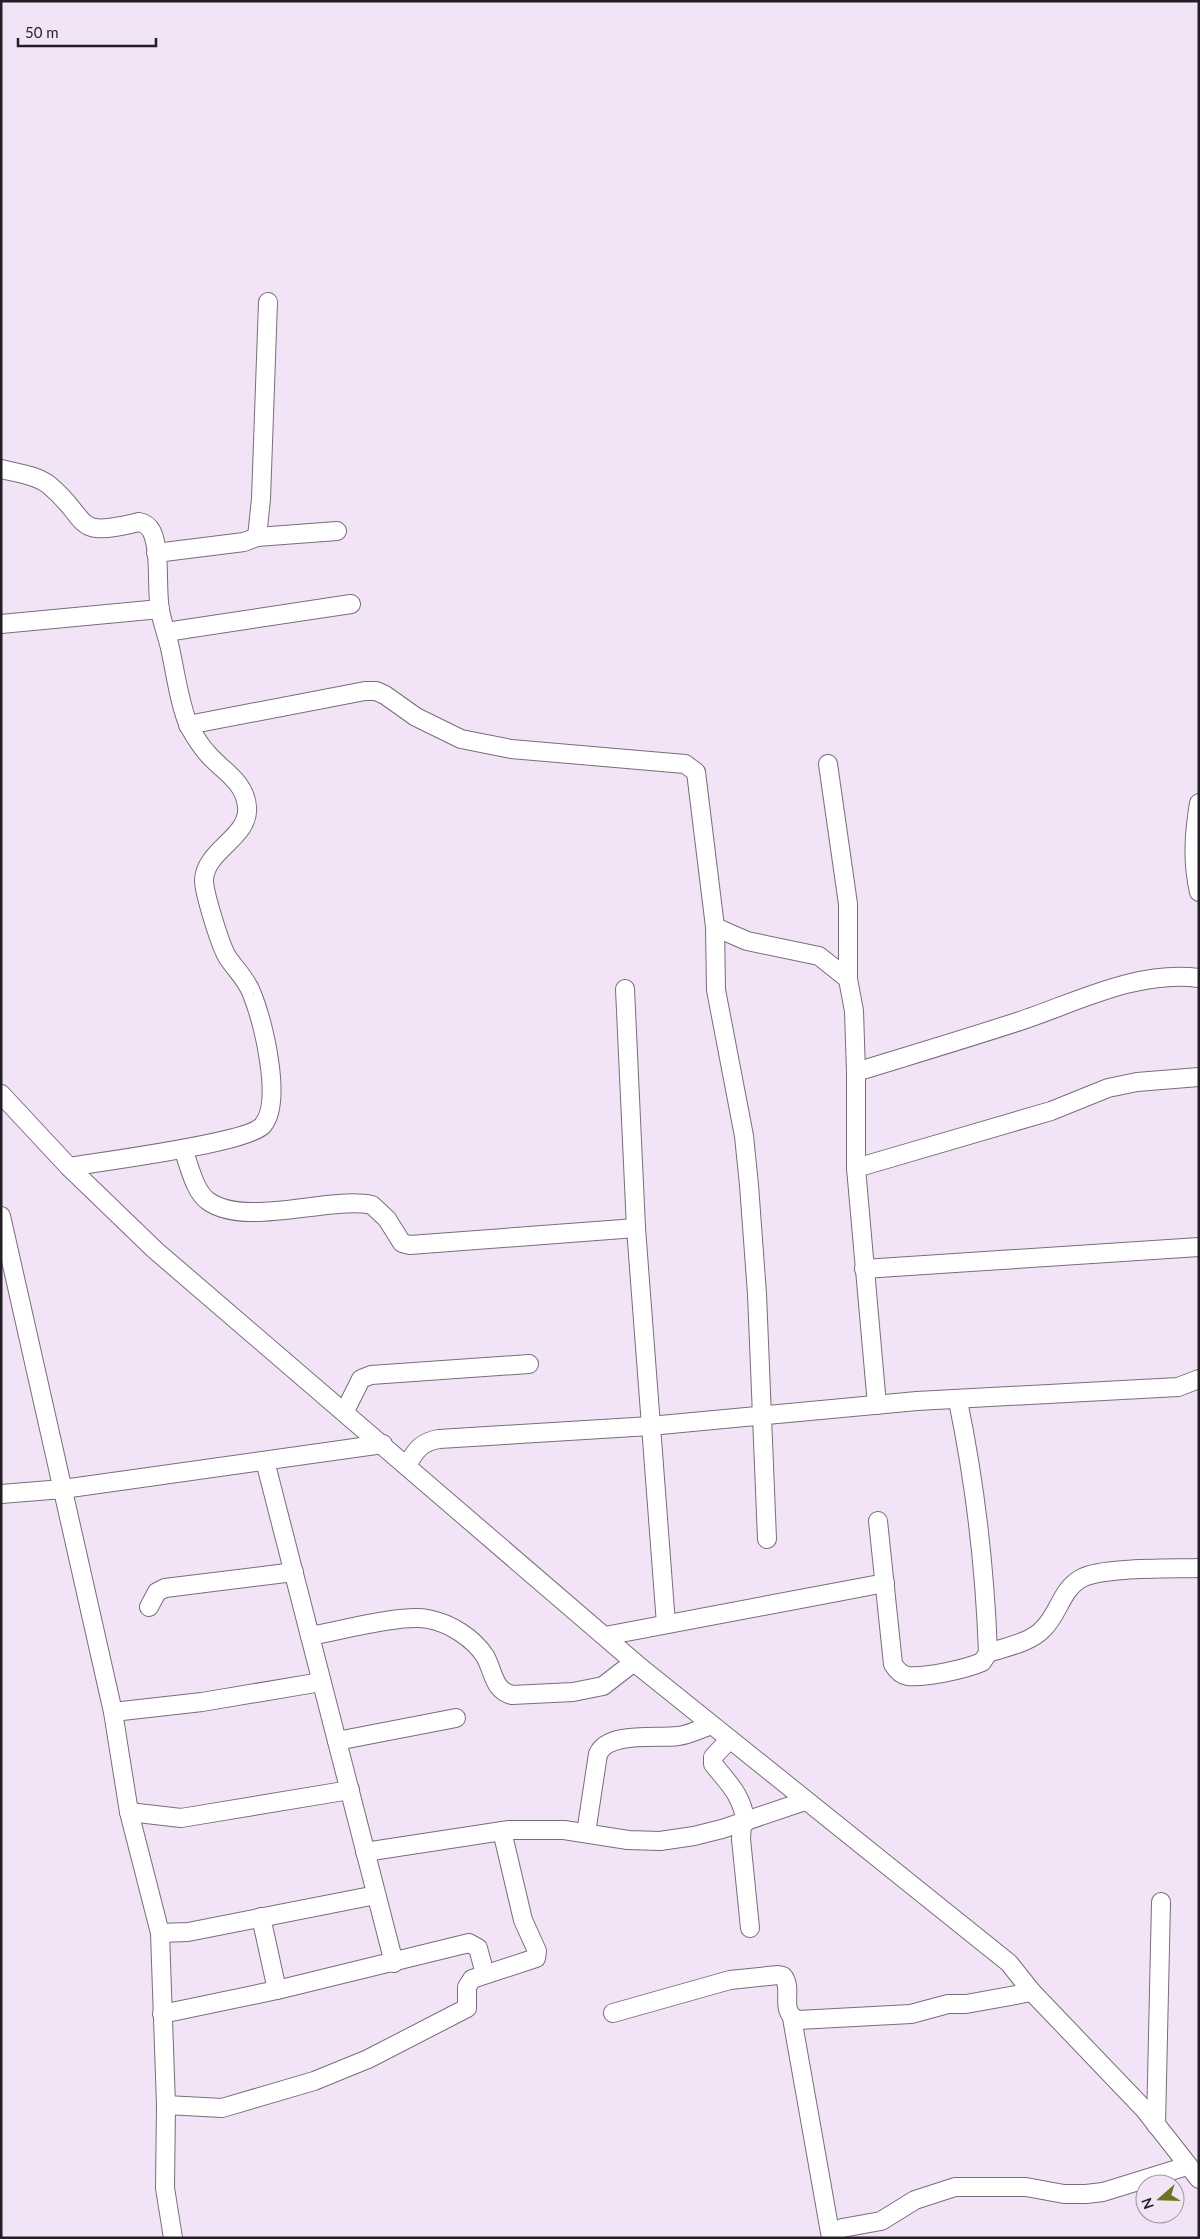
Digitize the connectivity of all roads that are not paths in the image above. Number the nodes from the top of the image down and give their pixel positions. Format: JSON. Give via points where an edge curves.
{"nodes":[{"id":1,"x":268,"y":302,"type":"dead end"},
{"id":2,"x":1,"y":469,"type":"edge"},
{"id":3,"x":337,"y":531,"type":"dead end"},
{"id":4,"x":257,"y":537,"type":"junction"},
{"id":5,"x":156,"y":553,"type":"junction"},
{"id":6,"x":351,"y":604,"type":"dead end"},
{"id":7,"x":160,"y":609,"type":"junction"},
{"id":8,"x":1,"y":624,"type":"edge"},
{"id":9,"x":166,"y":632,"type":"junction"},
{"id":10,"x":188,"y":725,"type":"junction"},
{"id":11,"x":828,"y":764,"type":"dead end"},
{"id":12,"x":1199,"y":803,"type":"edge"},
{"id":13,"x":1199,"y":892,"type":"edge"},
{"id":14,"x":715,"y":926,"type":"junction"},
{"id":15,"x":1199,"y":978,"type":"edge"},
{"id":16,"x":848,"y":979,"type":"junction"},
{"id":17,"x":625,"y":989,"type":"dead end"},
{"id":18,"x":856,"y":1072,"type":"junction"},
{"id":19,"x":1199,"y":1077,"type":"edge"},
{"id":20,"x":1,"y":1094,"type":"edge"},
{"id":21,"x":182,"y":1149,"type":"junction"},
{"id":22,"x":69,"y":1167,"type":"junction"},
{"id":23,"x":856,"y":1168,"type":"junction"},
{"id":24,"x":1,"y":1216,"type":"edge"},
{"id":25,"x":636,"y":1228,"type":"junction"},
{"id":26,"x":1199,"y":1248,"type":"edge"},
{"id":27,"x":864,"y":1268,"type":"junction"},
{"id":28,"x":529,"y":1364,"type":"dead end"},
{"id":29,"x":1199,"y":1379,"type":"edge"},
{"id":30,"x":958,"y":1401,"type":"junction"},
{"id":31,"x":877,"y":1405,"type":"junction"},
{"id":32,"x":345,"y":1411,"type":"junction"},
{"id":33,"x":760,"y":1416,"type":"junction"},
{"id":34,"x":650,"y":1426,"type":"junction"},
{"id":35,"x":383,"y":1444,"type":"junction"},
{"id":36,"x":265,"y":1461,"type":"junction"},
{"id":37,"x":407,"y":1465,"type":"junction"},
{"id":38,"x":63,"y":1490,"type":"junction"},
{"id":39,"x":1,"y":1494,"type":"edge"},
{"id":40,"x":878,"y":1522,"type":"dead end"},
{"id":41,"x":767,"y":1539,"type":"dead end"},
{"id":42,"x":1199,"y":1568,"type":"edge"},
{"id":43,"x":294,"y":1572,"type":"junction"},
{"id":44,"x":885,"y":1583,"type":"junction"},
{"id":45,"x":150,"y":1607,"type":"dead end"},
{"id":46,"x":666,"y":1624,"type":"junction"},
{"id":47,"x":310,"y":1636,"type":"junction"},
{"id":48,"x":605,"y":1636,"type":"junction"},
{"id":49,"x":988,"y":1653,"type":"junction"},
{"id":50,"x":634,"y":1662,"type":"junction"},
{"id":51,"x":322,"y":1682,"type":"junction"},
{"id":52,"x":113,"y":1712,"type":"junction"},
{"id":53,"x":456,"y":1718,"type":"dead end"},
{"id":54,"x":711,"y":1725,"type":"junction"},
{"id":55,"x":729,"y":1740,"type":"junction"},
{"id":56,"x":337,"y":1742,"type":"junction"},
{"id":57,"x":350,"y":1790,"type":"junction"},
{"id":58,"x":805,"y":1801,"type":"junction"},
{"id":59,"x":129,"y":1812,"type":"junction"},
{"id":60,"x":744,"y":1823,"type":"junction"},
{"id":61,"x":502,"y":1831,"type":"junction"},
{"id":62,"x":586,"y":1833,"type":"junction"},
{"id":63,"x":365,"y":1852,"type":"junction"},
{"id":64,"x":376,"y":1895,"type":"junction"},
{"id":65,"x":1162,"y":1902,"type":"dead end"},
{"id":66,"x":261,"y":1917,"type":"junction"},
{"id":67,"x":750,"y":1928,"type":"dead end"},
{"id":68,"x":160,"y":1933,"type":"junction"},
{"id":69,"x":394,"y":1962,"type":"junction"},
{"id":70,"x":485,"y":1974,"type":"junction"},
{"id":71,"x":277,"y":1990,"type":"junction"},
{"id":72,"x":1032,"y":1992,"type":"junction"},
{"id":73,"x":613,"y":2013,"type":"dead end"},
{"id":74,"x":162,"y":2014,"type":"junction"},
{"id":75,"x":792,"y":2018,"type":"junction"},
{"id":76,"x":166,"y":2105,"type":"junction"},
{"id":77,"x":1156,"y":2125,"type":"junction"},
{"id":78,"x":1193,"y":2173,"type":"edge"},
{"id":79,"x":173,"y":2238,"type":"edge"},
{"id":80,"x":832,"y":2238,"type":"edge"}],
"edges":[{"from":1,"to":4,"type":"street"},
{"from":2,"to":5,"type":"street","via":[[48,484],[93,530],[144,523],[153,534]]},
{"from":3,"to":4,"type":"street"},
{"from":4,"to":5,"type":"street","via":[[244,542]]},
{"from":5,"to":7,"type":"street"},
{"from":6,"to":9,"type":"street"},
{"from":7,"to":8,"type":"street"},
{"from":7,"to":9,"type":"street"},
{"from":9,"to":10,"type":"street"},
{"from":10,"to":14,"type":"street","via":[[376,691],[416,717],[461,739],[511,749],[685,764],[696,772],[698,780]]},
{"from":10,"to":21,"type":"street","via":[[208,754],[234,777],[246,801],[246,820],[211,861],[204,877],[228,958],[253,995],[266,1044],[271,1106],[263,1126],[251,1134]]},
{"from":11,"to":16,"type":"street","via":[[848,904]]},
{"from":12,"to":13,"type":"street","via":[[1193,844]]},
{"from":14,"to":16,"type":"street","via":[[748,941],[819,956]]},
{"from":14,"to":33,"type":"street","via":[[716,990],[747,1165],[757,1294]]},
{"from":15,"to":18,"type":"street","via":[[1173,975],[1134,982]]},
{"from":16,"to":18,"type":"street","via":[[854,1011]]},
{"from":17,"to":25,"type":"street"},
{"from":18,"to":23,"type":"street"},
{"from":19,"to":23,"type":"street","via":[[1108,1088],[1052,1111]]},
{"from":20,"to":22,"type":"street"},
{"from":21,"to":22,"type":"street"},
{"from":21,"to":25,"type":"street","via":[[198,1189],[207,1200],[219,1206],[267,1211],[365,1203],[387,1218],[402,1243],[410,1245]]},
{"from":22,"to":32,"type":"street","via":[[155,1250]]},
{"from":23,"to":27,"type":"street"},
{"from":24,"to":38,"type":"street"},
{"from":25,"to":34,"type":"street"},
{"from":26,"to":27,"type":"street"},
{"from":27,"to":31,"type":"street"},
{"from":28,"to":32,"type":"street","via":[[371,1374],[361,1379]]},
{"from":29,"to":30,"type":"street","via":[[1178,1387]]},
{"from":30,"to":31,"type":"street"},
{"from":30,"to":49,"type":"street","via":[[968,1449]]},
{"from":31,"to":33,"type":"street"},
{"from":32,"to":35,"type":"street"},
{"from":33,"to":34,"type":"street"},
{"from":33,"to":41,"type":"street"},
{"from":34,"to":37,"type":"street","via":[[439,1439],[424,1442]]},
{"from":34,"to":46,"type":"street"},
{"from":35,"to":36,"type":"street"},
{"from":35,"to":37,"type":"street"},
{"from":36,"to":38,"type":"street"},
{"from":36,"to":43,"type":"street"},
{"from":37,"to":48,"type":"street"},
{"from":38,"to":39,"type":"street"},
{"from":38,"to":52,"type":"street"},
{"from":40,"to":44,"type":"street"},
{"from":42,"to":49,"type":"street","via":[[1100,1573],[1083,1578],[1065,1593],[1052,1620],[1042,1631]]},
{"from":43,"to":45,"type":"street","via":[[165,1588],[157,1592]]},
{"from":43,"to":47,"type":"street"},
{"from":44,"to":46,"type":"street"},
{"from":44,"to":49,"type":"street","via":[[893,1664],[903,1674],[937,1673],[973,1666],[982,1662]]},
{"from":46,"to":48,"type":"street"},
{"from":47,"to":50,"type":"street","via":[[406,1619],[430,1619],[467,1636],[481,1650],[497,1686],[512,1694],[560,1694],[603,1686]]},
{"from":47,"to":51,"type":"street"},
{"from":48,"to":50,"type":"street"},
{"from":50,"to":54,"type":"street"},
{"from":51,"to":52,"type":"street","via":[[202,1702]]},
{"from":51,"to":56,"type":"street"},
{"from":52,"to":59,"type":"street"},
{"from":53,"to":56,"type":"street"},
{"from":54,"to":55,"type":"street"},
{"from":54,"to":62,"type":"street","via":[[677,1736],[618,1740],[605,1745],[598,1754]]},
{"from":55,"to":58,"type":"street"},
{"from":55,"to":60,"type":"street","via":[[713,1757],[713,1764],[737,1793],[743,1805]]},
{"from":56,"to":57,"type":"street"},
{"from":57,"to":59,"type":"street","via":[[181,1818]]},
{"from":57,"to":63,"type":"street"},
{"from":58,"to":60,"type":"street"},
{"from":58,"to":72,"type":"street","via":[[1009,1963]]},
{"from":59,"to":68,"type":"street"},
{"from":60,"to":62,"type":"street","via":[[660,1841]]},
{"from":60,"to":67,"type":"street","via":[[741,1840]]},
{"from":61,"to":62,"type":"street"},
{"from":61,"to":63,"type":"street"},
{"from":61,"to":70,"type":"street","via":[[523,1920],[537,1955]]},
{"from":63,"to":64,"type":"street"},
{"from":64,"to":66,"type":"street"},
{"from":64,"to":69,"type":"street"},
{"from":65,"to":77,"type":"street"},
{"from":66,"to":68,"type":"street","via":[[188,1932]]},
{"from":66,"to":71,"type":"street"},
{"from":68,"to":74,"type":"street"},
{"from":69,"to":70,"type":"street","via":[[469,1943],[478,1948]]},
{"from":69,"to":71,"type":"street"},
{"from":70,"to":76,"type":"street","via":[[469,1981],[467,2008],[368,2059],[323,2078],[222,2108]]},
{"from":71,"to":74,"type":"street"},
{"from":72,"to":75,"type":"street","via":[[966,2004],[948,2004],[911,2014],[807,2020]]},
{"from":72,"to":77,"type":"street"},
{"from":73,"to":75,"type":"street","via":[[730,1980],[778,1975],[787,1981],[787,2004]]},
{"from":74,"to":76,"type":"street"},
{"from":75,"to":80,"type":"street"},
{"from":76,"to":79,"type":"street","via":[[166,2188]]},
{"from":77,"to":78,"type":"street"},
{"from":78,"to":80,"type":"street","via":[[1086,2194],[1064,2194],[1026,2187],[955,2187],[915,2200],[880,2221],[842,2228]]}]}
